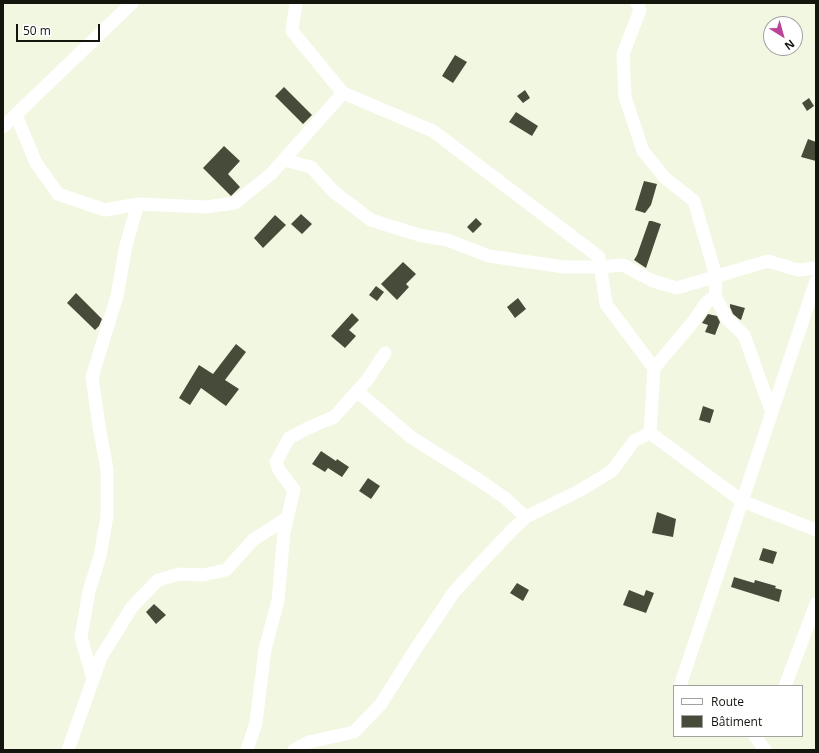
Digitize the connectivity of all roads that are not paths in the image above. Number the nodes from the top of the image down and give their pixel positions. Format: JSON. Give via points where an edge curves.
{"nodes":[{"id":1,"x":132,"y":3,"type":"edge"},
{"id":2,"x":296,"y":3,"type":"edge"},
{"id":3,"x":636,"y":3,"type":"edge"},
{"id":4,"x":342,"y":93,"type":"junction"},
{"id":5,"x":16,"y":115,"type":"junction"},
{"id":6,"x":3,"y":127,"type":"edge"},
{"id":7,"x":284,"y":160,"type":"junction"},
{"id":8,"x":138,"y":204,"type":"junction"},
{"id":9,"x":600,"y":267,"type":"junction"},
{"id":10,"x":816,"y":268,"type":"edge"},
{"id":11,"x":716,"y":276,"type":"junction"},
{"id":12,"x":816,"y":281,"type":"edge"},
{"id":13,"x":715,"y":296,"type":"junction"},
{"id":14,"x":385,"y":353,"type":"dead end"},
{"id":15,"x":654,"y":368,"type":"junction"},
{"id":16,"x":357,"y":391,"type":"junction"},
{"id":17,"x":772,"y":413,"type":"junction"},
{"id":18,"x":650,"y":433,"type":"junction"},
{"id":19,"x":742,"y":501,"type":"junction"},
{"id":20,"x":526,"y":517,"type":"junction"},
{"id":21,"x":287,"y":518,"type":"junction"},
{"id":22,"x":816,"y":530,"type":"edge"},
{"id":23,"x":816,"y":604,"type":"edge"},
{"id":24,"x":93,"y":680,"type":"junction"},
{"id":25,"x":680,"y":685,"type":"edge"},
{"id":26,"x":785,"y":685,"type":"edge"},
{"id":27,"x":68,"y":750,"type":"edge"},
{"id":28,"x":247,"y":750,"type":"edge"},
{"id":29,"x":294,"y":750,"type":"edge"}],
"edges":[{"from":1,"to":5,"type":"street"},
{"from":2,"to":4,"type":"street","via":[[292,31]]},
{"from":3,"to":11,"type":"street","via":[[640,10],[623,54],[625,97],[643,151],[665,178],[694,201]]},
{"from":4,"to":7,"type":"street"},
{"from":4,"to":9,"type":"street","via":[[432,131],[599,257]]},
{"from":5,"to":6,"type":"street"},
{"from":5,"to":8,"type":"street","via":[[36,163],[58,194],[105,210]]},
{"from":7,"to":8,"type":"street","via":[[235,203],[205,207]]},
{"from":7,"to":9,"type":"street","via":[[311,167],[334,192],[371,220],[420,235],[447,240],[489,256],[564,267]]},
{"from":8,"to":24,"type":"street","via":[[126,245],[117,296],[92,377],[107,469],[107,516],[81,637]]},
{"from":9,"to":11,"type":"street","via":[[623,265],[653,281],[677,288]]},
{"from":9,"to":15,"type":"street","via":[[606,304]]},
{"from":10,"to":11,"type":"street","via":[[798,270],[768,261]]},
{"from":11,"to":13,"type":"street"},
{"from":12,"to":17,"type":"street"},
{"from":13,"to":15,"type":"street","via":[[706,303]]},
{"from":13,"to":17,"type":"street","via":[[727,319],[744,335]]},
{"from":14,"to":16,"type":"street"},
{"from":15,"to":18,"type":"street"},
{"from":16,"to":20,"type":"street","via":[[411,438],[484,483]]},
{"from":16,"to":21,"type":"street","via":[[334,418],[288,438],[276,462],[294,490]]},
{"from":17,"to":19,"type":"street"},
{"from":18,"to":19,"type":"street"},
{"from":18,"to":20,"type":"street","via":[[634,442],[612,471],[579,491]]},
{"from":19,"to":22,"type":"street"},
{"from":19,"to":25,"type":"street"},
{"from":20,"to":29,"type":"street","via":[[454,592],[381,704],[354,732],[309,742]]},
{"from":21,"to":24,"type":"street","via":[[253,540],[226,570],[203,575],[180,574],[158,580],[132,607],[101,657]]},
{"from":21,"to":28,"type":"street","via":[[278,601],[265,649],[256,723]]},
{"from":23,"to":26,"type":"street"},
{"from":24,"to":27,"type":"street"}]}
